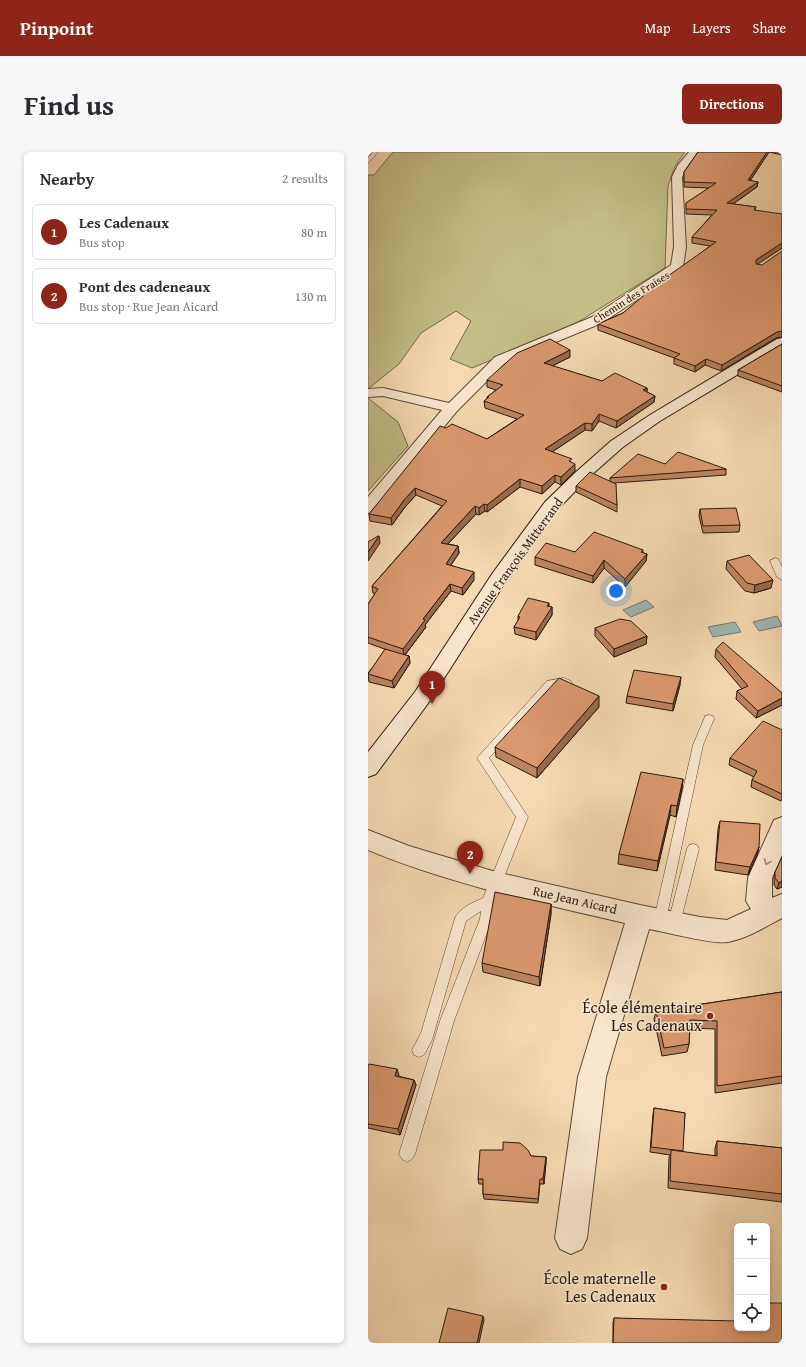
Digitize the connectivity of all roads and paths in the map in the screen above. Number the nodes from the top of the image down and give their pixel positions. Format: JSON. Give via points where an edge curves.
{"nodes":[{"id":1,"x":376,"y":152,"type":"edge"},
{"id":2,"x":694,"y":152,"type":"edge"},
{"id":3,"x":368,"y":161,"type":"edge"},
{"id":4,"x":782,"y":342,"type":"edge"},
{"id":5,"x":368,"y":393,"type":"edge"},
{"id":6,"x":452,"y":408,"type":"junction"},
{"id":7,"x":368,"y":508,"type":"edge"},
{"id":8,"x":775,"y":560,"type":"dead end"},
{"id":9,"x":782,"y":577,"type":"edge"},
{"id":10,"x":576,"y":688,"type":"edge"},
{"id":11,"x":709,"y":719,"type":"dead end"},
{"id":12,"x":368,"y":768,"type":"edge"},
{"id":13,"x":782,"y":826,"type":"edge"},
{"id":14,"x":368,"y":840,"type":"edge"},
{"id":15,"x":693,"y":849,"type":"dead end"},
{"id":16,"x":492,"y":892,"type":"junction"},
{"id":17,"x":775,"y":909,"type":"edge"},
{"id":18,"x":658,"y":919,"type":"junction"},
{"id":19,"x":419,"y":1050,"type":"dead end"},
{"id":20,"x":406,"y":1154,"type":"dead end"},
{"id":21,"x":570,"y":1238,"type":"dead end"}],
"edges":[{"from":1,"to":3,"type":"lane"},
{"from":2,"to":6,"type":"street","name":"Chemin des Fraises","via":[[677,177],[680,247],[677,267],[597,320],[500,360]]},
{"from":4,"to":12,"type":"street","name":"Avenue François Mitterrand","via":[[655,418],[617,444],[551,506],[499,578],[422,697]]},
{"from":5,"to":6,"type":"street","via":[[383,392]]},
{"from":6,"to":7,"type":"street","name":"Chemin des Fraises"},
{"from":8,"to":9,"type":"lane"},
{"from":10,"to":16,"type":"lane","via":[[564,682],[551,684],[483,758],[522,817]]},
{"from":11,"to":18,"type":"lane","via":[[698,745]]},
{"from":13,"to":17,"type":"street","one_way":true,"via":[[760,878],[759,900]]},
{"from":14,"to":16,"type":"street","name":"Rue Jean Aicard"},
{"from":15,"to":18,"type":"lane"},
{"from":16,"to":18,"type":"street","name":"Rue Jean Aicard"},
{"from":16,"to":19,"type":"lane","via":[[478,906],[460,918],[427,1035]]},
{"from":16,"to":20,"type":"lane","via":[[486,919],[447,1022]]},
{"from":17,"to":18,"type":"street","name":"Rue Jean Aicard","via":[[745,925],[727,931]]},
{"from":18,"to":21,"type":"street","via":[[592,1077]]}]}
